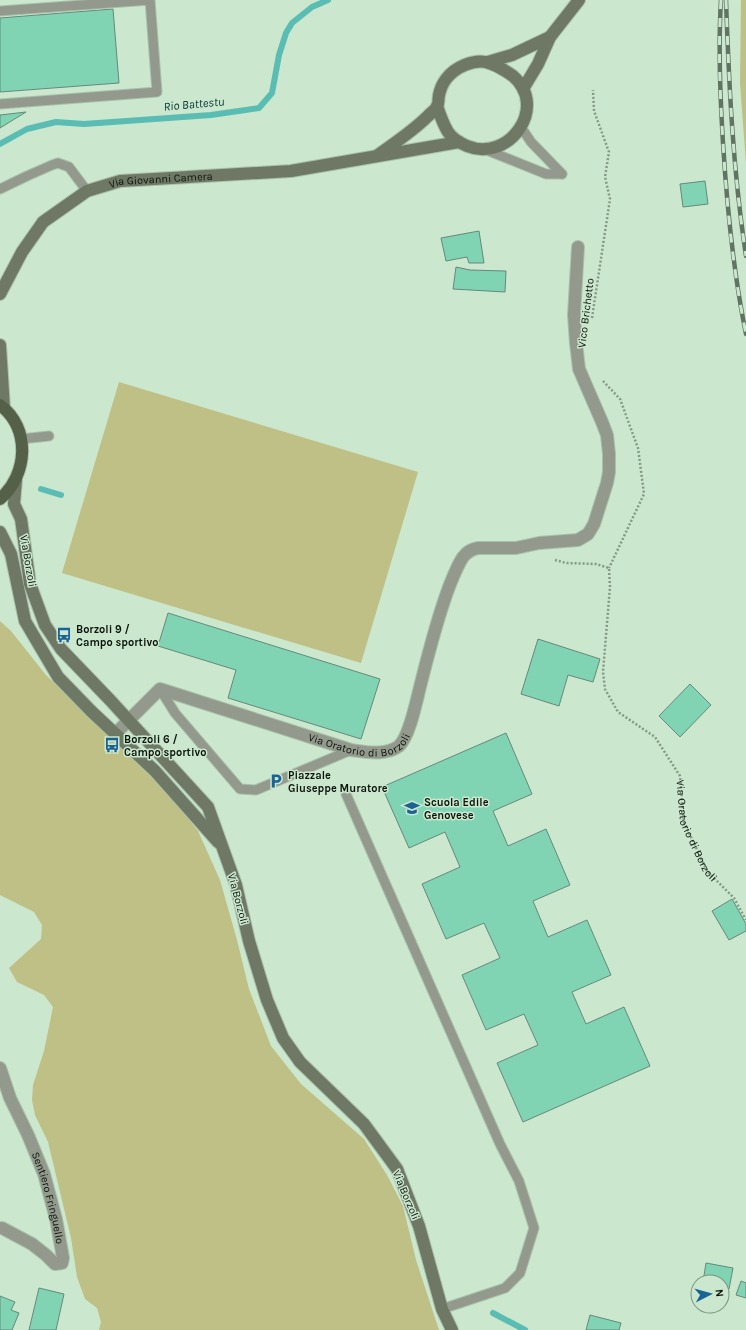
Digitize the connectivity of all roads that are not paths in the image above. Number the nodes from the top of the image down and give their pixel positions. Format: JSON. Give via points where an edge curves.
{"nodes":[{"id":1,"x":150,"y":0,"type":"edge"},
{"id":2,"x":580,"y":0,"type":"edge"},
{"id":3,"x":0,"y":11,"type":"edge"},
{"id":4,"x":550,"y":37,"type":"junction"},
{"id":5,"x":488,"y":62,"type":"junction"},
{"id":6,"x":523,"y":88,"type":"junction"},
{"id":7,"x":0,"y":104,"type":"edge"},
{"id":8,"x":437,"y":106,"type":"junction"},
{"id":9,"x":522,"y":128,"type":"junction"},
{"id":10,"x":459,"y":142,"type":"junction"},
{"id":11,"x":484,"y":149,"type":"junction"},
{"id":12,"x":374,"y":158,"type":"junction"},
{"id":13,"x":0,"y":189,"type":"edge"},
{"id":14,"x":87,"y":191,"type":"junction"},
{"id":15,"x":578,"y":247,"type":"dead end"},
{"id":16,"x":0,"y":294,"type":"edge"},
{"id":17,"x":0,"y":345,"type":"edge"},
{"id":18,"x":2,"y":407,"type":"edge"},
{"id":19,"x":49,"y":436,"type":"dead end"},
{"id":20,"x":21,"y":439,"type":"junction"},
{"id":21,"x":16,"y":480,"type":"junction"},
{"id":22,"x":0,"y":499,"type":"edge"},
{"id":23,"x":0,"y":532,"type":"edge"},
{"id":24,"x":160,"y":689,"type":"junction"},
{"id":25,"x":129,"y":721,"type":"junction"},
{"id":26,"x":115,"y":734,"type":"junction"},
{"id":27,"x":351,"y":750,"type":"junction"},
{"id":28,"x":346,"y":794,"type":"dead end"},
{"id":29,"x":221,"y":845,"type":"junction"},
{"id":30,"x":0,"y":1068,"type":"edge"},
{"id":31,"x":2,"y":1228,"type":"dead end"},
{"id":32,"x":442,"y":1309,"type":"junction"},
{"id":33,"x":452,"y":1330,"type":"edge"}],
"edges":[{"from":1,"to":3,"type":"lane"},
{"from":1,"to":7,"type":"lane","via":[[157,92]]},
{"from":2,"to":4,"type":"main road"},
{"from":4,"to":5,"type":"main road","via":[[512,55]]},
{"from":4,"to":6,"type":"main road","via":[[538,64]]},
{"from":5,"to":6,"type":"main road","via":[[504,69]]},
{"from":5,"to":8,"type":"main road","via":[[473,62],[456,69],[446,79],[439,93]]},
{"from":6,"to":9,"type":"main road","via":[[527,100]]},
{"from":8,"to":10,"type":"main road","via":[[448,133]]},
{"from":8,"to":12,"type":"main road","via":[[416,128]]},
{"from":9,"to":11,"type":"main road","via":[[502,145]]},
{"from":9,"to":11,"type":"lane","via":[[531,142],[562,174],[546,174]]},
{"from":10,"to":11,"type":"main road"},
{"from":10,"to":12,"type":"main road","name":"Via Giovanni Camera"},
{"from":12,"to":14,"type":"main road","name":"Via Giovanni Camera","via":[[291,171],[120,181]]},
{"from":13,"to":14,"type":"lane","via":[[58,163],[68,167]]},
{"from":14,"to":16,"type":"main road","name":"Via Giovanni Camera","via":[[43,222],[22,252]]},
{"from":15,"to":27,"type":"street","name":"Via Oratorio di Borzoli","via":[[574,315],[579,369],[602,422],[609,454],[607,483],[594,524],[588,534],[578,540],[539,543],[516,548],[473,548],[468,552],[454,574],[437,623],[404,740],[400,745],[383,752]]},
{"from":17,"to":18,"type":"main road"},
{"from":18,"to":20,"type":"main road","name":"Via Borzoli","via":[[15,423]]},
{"from":19,"to":20,"type":"lane"},
{"from":20,"to":21,"type":"main road","name":"Via Borzoli","via":[[22,460]]},
{"from":21,"to":22,"type":"main road","name":"Via Borzoli"},
{"from":21,"to":25,"type":"main road","name":"Via Borzoli","via":[[14,504],[21,519],[30,584],[45,625],[61,649]]},
{"from":23,"to":26,"type":"main road","via":[[11,554],[25,621],[58,676]]},
{"from":24,"to":25,"type":"street"},
{"from":24,"to":27,"type":"street","name":"Via Oratorio di Borzoli"},
{"from":24,"to":27,"type":"lane","via":[[175,713],[240,789],[256,790]]},
{"from":25,"to":26,"type":"street"},
{"from":25,"to":29,"type":"main road","name":"Via Borzoli","via":[[208,807]]},
{"from":26,"to":29,"type":"main road","via":[[155,771]]},
{"from":28,"to":32,"type":"lane","via":[[500,1144],[519,1181],[534,1228],[520,1273],[505,1288]]},
{"from":29,"to":32,"type":"main road","name":"Via Borzoli","via":[[236,885],[267,1000],[283,1038],[300,1062],[364,1124],[397,1169],[419,1226]]},
{"from":30,"to":31,"type":"street","name":"Sentiero Fringuello","via":[[10,1098],[44,1174],[56,1219],[62,1263],[55,1264],[32,1244]]},
{"from":32,"to":33,"type":"main road","name":"Via Borzoli"}]}
